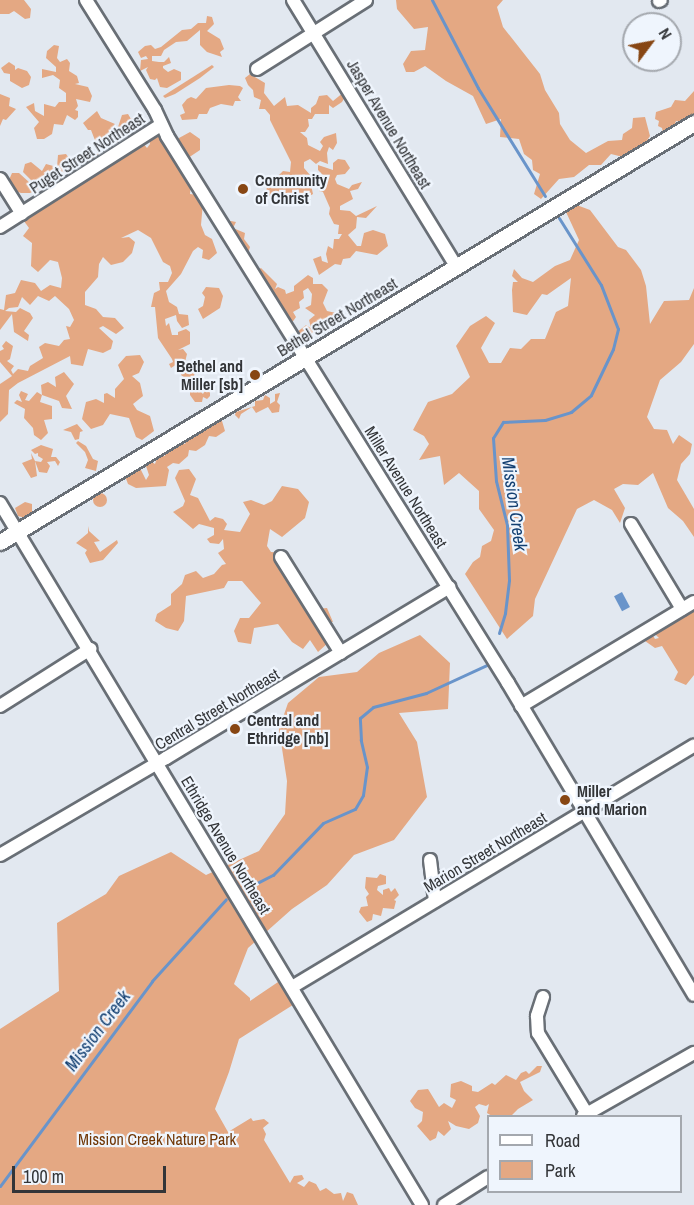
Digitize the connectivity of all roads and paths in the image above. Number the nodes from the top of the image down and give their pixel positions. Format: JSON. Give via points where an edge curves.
{"nodes":[{"id":1,"x":86,"y":0,"type":"edge"},
{"id":2,"x":293,"y":0,"type":"edge"},
{"id":3,"x":366,"y":0,"type":"edge"},
{"id":4,"x":315,"y":33,"type":"junction"},
{"id":5,"x":257,"y":69,"type":"dead end"},
{"id":6,"x":694,"y":123,"type":"edge"},
{"id":7,"x":161,"y":125,"type":"junction"},
{"id":8,"x":0,"y":179,"type":"edge"},
{"id":9,"x":22,"y":214,"type":"junction"},
{"id":10,"x":0,"y":227,"type":"edge"},
{"id":11,"x":456,"y":266,"type":"junction"},
{"id":12,"x":306,"y":357,"type":"junction"},
{"id":13,"x":0,"y":503,"type":"edge"},
{"id":14,"x":631,"y":524,"type":"dead end"},
{"id":15,"x":18,"y":531,"type":"junction"},
{"id":16,"x":0,"y":543,"type":"edge"},
{"id":17,"x":281,"y":557,"type":"dead end"},
{"id":18,"x":449,"y":587,"type":"junction"},
{"id":19,"x":694,"y":602,"type":"edge"},
{"id":20,"x":682,"y":609,"type":"junction"},
{"id":21,"x":90,"y":649,"type":"junction"},
{"id":22,"x":341,"y":653,"type":"junction"},
{"id":23,"x":0,"y":706,"type":"edge"},
{"id":24,"x":521,"y":706,"type":"junction"},
{"id":25,"x":694,"y":745,"type":"edge"},
{"id":26,"x":159,"y":763,"type":"junction"},
{"id":27,"x":584,"y":812,"type":"junction"},
{"id":28,"x":0,"y":855,"type":"edge"},
{"id":29,"x":430,"y":860,"type":"dead end"},
{"id":30,"x":435,"y":901,"type":"junction"},
{"id":31,"x":292,"y":987,"type":"junction"},
{"id":32,"x":694,"y":995,"type":"edge"},
{"id":33,"x":543,"y":997,"type":"dead end"},
{"id":34,"x":694,"y":1053,"type":"edge"},
{"id":35,"x":585,"y":1115,"type":"edge"},
{"id":36,"x":487,"y":1178,"type":"edge"},
{"id":37,"x":422,"y":1205,"type":"edge"},
{"id":38,"x":444,"y":1205,"type":"edge"}],
"edges":[{"from":1,"to":7,"type":"street","name":"Miller Avenue Northeast"},
{"from":2,"to":4,"type":"street","name":"Jasper Avenue Northeast"},
{"from":3,"to":4,"type":"street"},
{"from":4,"to":5,"type":"street"},
{"from":4,"to":11,"type":"street","name":"Jasper Avenue Northeast"},
{"from":6,"to":11,"type":"street","name":"Bethel Street Northeast"},
{"from":7,"to":9,"type":"street","name":"Puget Street Northeast"},
{"from":7,"to":12,"type":"street","name":"Miller Avenue Northeast"},
{"from":8,"to":9,"type":"street"},
{"from":9,"to":10,"type":"street","name":"Puget Street Northeast"},
{"from":11,"to":12,"type":"street","name":"Bethel Street Northeast"},
{"from":12,"to":15,"type":"street","name":"Bethel Street Northeast"},
{"from":12,"to":18,"type":"street","name":"Miller Avenue Northeast"},
{"from":13,"to":15,"type":"street","name":"Ethridge Avenue Northeast"},
{"from":14,"to":20,"type":"street"},
{"from":15,"to":16,"type":"street","name":"Bethel Street Northeast"},
{"from":15,"to":21,"type":"street","name":"Ethridge Avenue Northeast"},
{"from":17,"to":22,"type":"street"},
{"from":18,"to":22,"type":"street","name":"Central Street Northeast"},
{"from":18,"to":24,"type":"street","name":"Miller Avenue Northeast"},
{"from":19,"to":20,"type":"street"},
{"from":20,"to":24,"type":"street"},
{"from":21,"to":23,"type":"street"},
{"from":21,"to":26,"type":"street","name":"Ethridge Avenue Northeast"},
{"from":22,"to":26,"type":"street","name":"Central Street Northeast"},
{"from":24,"to":27,"type":"street","name":"Miller Avenue Northeast"},
{"from":25,"to":27,"type":"street","name":"Marion Street Northeast"},
{"from":26,"to":28,"type":"street","name":"Central Street Northeast"},
{"from":26,"to":31,"type":"street","name":"Ethridge Avenue Northeast"},
{"from":27,"to":30,"type":"street","name":"Marion Street Northeast"},
{"from":27,"to":32,"type":"street","name":"Miller Avenue Northeast"},
{"from":29,"to":30,"type":"street"},
{"from":30,"to":31,"type":"street","name":"Marion Street Northeast"},
{"from":31,"to":37,"type":"street","name":"Ethridge Avenue Northeast"},
{"from":33,"to":35,"type":"street","via":[[537,1016],[538,1033]]},
{"from":34,"to":35,"type":"street"},
{"from":36,"to":38,"type":"street"}]}
